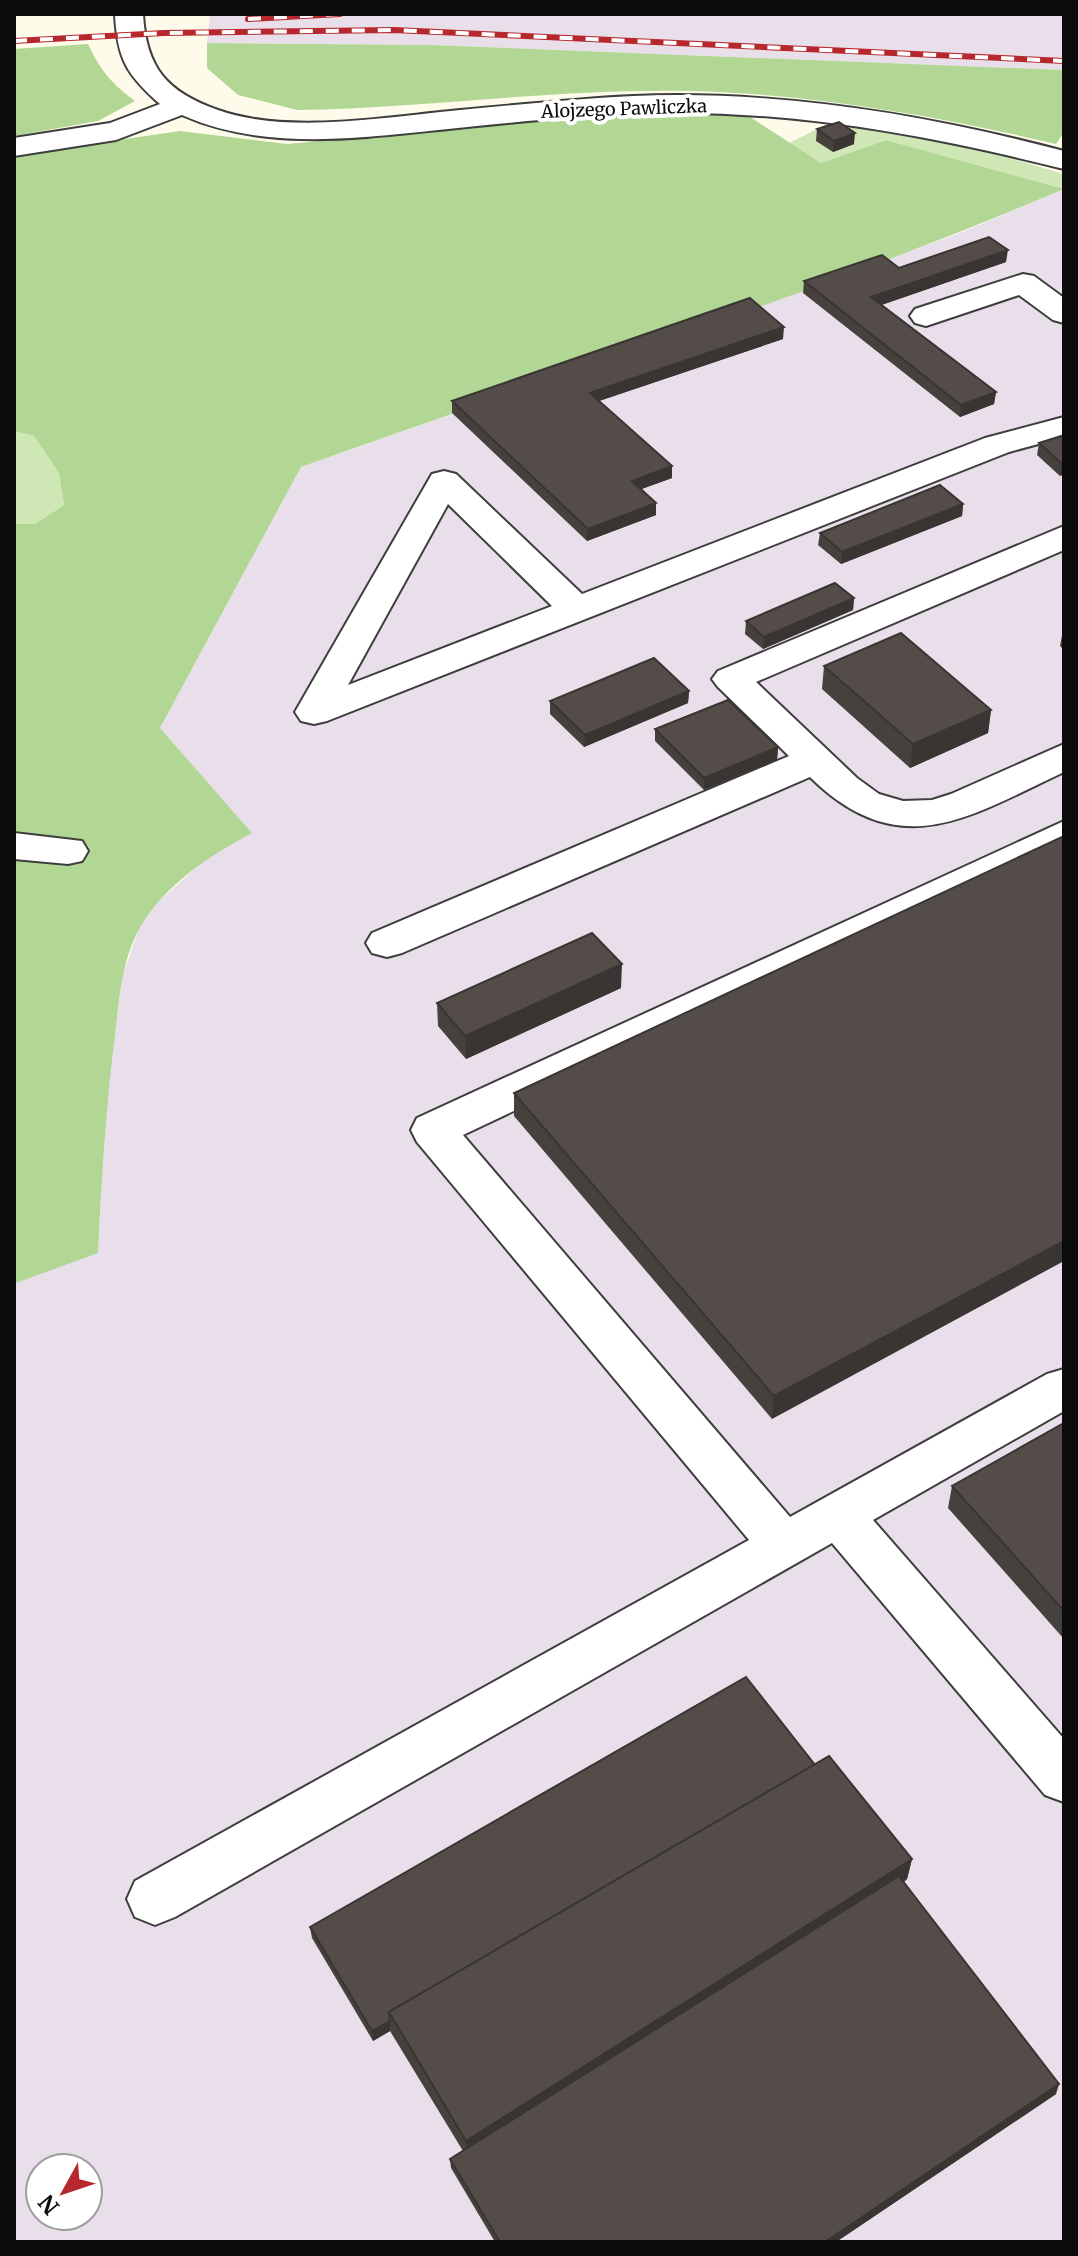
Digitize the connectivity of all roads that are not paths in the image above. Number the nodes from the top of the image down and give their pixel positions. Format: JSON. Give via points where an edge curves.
{"nodes":[{"id":1,"x":129,"y":14,"type":"edge"},
{"id":2,"x":183,"y":105,"type":"junction"},
{"id":3,"x":14,"y":147,"type":"edge"},
{"id":4,"x":1064,"y":160,"type":"edge"},
{"id":5,"x":1064,"y":313,"type":"edge"},
{"id":6,"x":926,"y":316,"type":"dead end"},
{"id":7,"x":1064,"y":427,"type":"edge"},
{"id":8,"x":1064,"y":537,"type":"edge"},
{"id":9,"x":576,"y":609,"type":"junction"},
{"id":10,"x":1064,"y":757,"type":"edge"},
{"id":11,"x":815,"y":760,"type":"junction"},
{"id":12,"x":1064,"y":834,"type":"edge"},
{"id":13,"x":14,"y":846,"type":"edge"},
{"id":14,"x":68,"y":851,"type":"dead end"},
{"id":15,"x":387,"y":943,"type":"dead end"},
{"id":16,"x":1064,"y":1388,"type":"edge"},
{"id":17,"x":838,"y":1514,"type":"junction"},
{"id":18,"x":783,"y":1545,"type":"junction"},
{"id":19,"x":1064,"y":1778,"type":"edge"},
{"id":20,"x":155,"y":1899,"type":"dead end"}],
"edges":[{"from":1,"to":2,"type":"street","name":"Alojzego Pawliczka","via":[[136,62],[147,79]]},
{"from":2,"to":3,"type":"street","via":[[138,126]]},
{"from":2,"to":4,"type":"street","name":"Alojzego Pawliczka","via":[[239,123],[304,130],[619,106],[752,107],[970,137]]},
{"from":5,"to":6,"type":"street","via":[[1023,283]]},
{"from":7,"to":9,"type":"street","via":[[997,445]]},
{"from":8,"to":11,"type":"street","via":[[731,679]]},
{"from":9,"to":9,"type":"street","via":[[444,481],[314,712],[343,701]]},
{"from":10,"to":11,"type":"street","via":[[965,803],[923,814],[865,803]]},
{"from":11,"to":15,"type":"street"},
{"from":12,"to":18,"type":"street","via":[[433,1130]]},
{"from":13,"to":14,"type":"street"},
{"from":16,"to":17,"type":"street"},
{"from":17,"to":18,"type":"street"},
{"from":17,"to":19,"type":"street"},
{"from":18,"to":20,"type":"street"}]}
